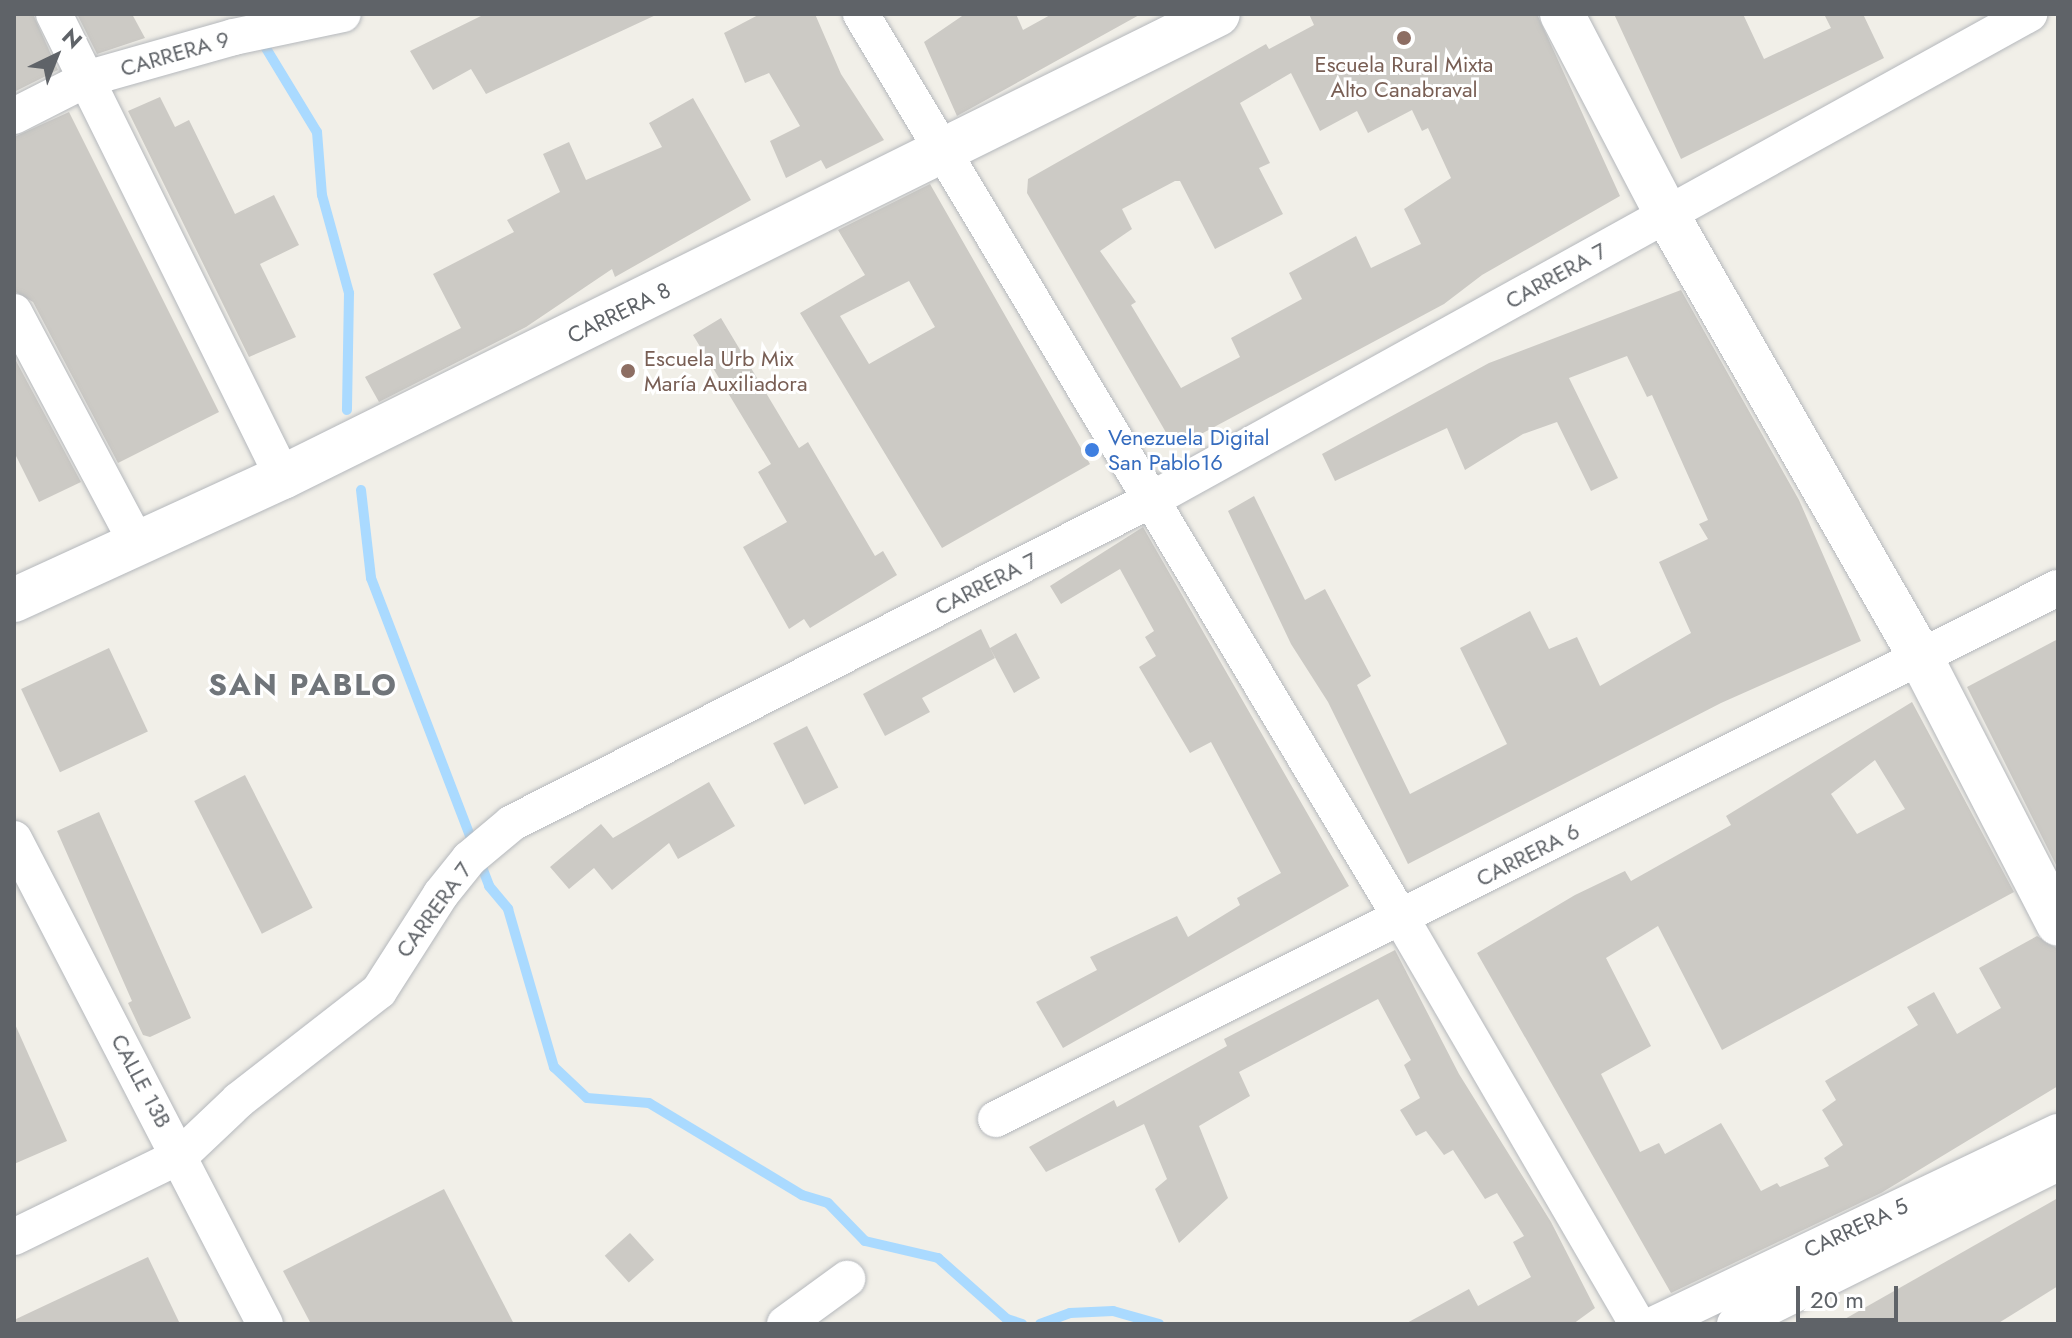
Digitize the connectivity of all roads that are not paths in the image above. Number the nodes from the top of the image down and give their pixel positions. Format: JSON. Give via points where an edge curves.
{"nodes":[{"id":1,"x":54,"y":14,"type":"edge"},
{"id":2,"x":343,"y":14,"type":"edge"},
{"id":3,"x":861,"y":14,"type":"edge"},
{"id":4,"x":1218,"y":14,"type":"edge"},
{"id":5,"x":1562,"y":14,"type":"edge"},
{"id":6,"x":2029,"y":14,"type":"edge"},
{"id":7,"x":89,"y":78,"type":"junction"},
{"id":8,"x":14,"y":116,"type":"edge"},
{"id":9,"x":944,"y":153,"type":"junction"},
{"id":10,"x":1667,"y":215,"type":"junction"},
{"id":11,"x":14,"y":312,"type":"edge"},
{"id":12,"x":283,"y":477,"type":"junction"},
{"id":13,"x":1151,"y":500,"type":"junction"},
{"id":14,"x":137,"y":543,"type":"junction"},
{"id":15,"x":2058,"y":588,"type":"edge"},
{"id":16,"x":14,"y":600,"type":"edge"},
{"id":17,"x":1921,"y":658,"type":"junction"},
{"id":18,"x":14,"y":839,"type":"edge"},
{"id":19,"x":1401,"y":918,"type":"junction"},
{"id":20,"x":2058,"y":924,"type":"edge"},
{"id":21,"x":996,"y":1119,"type":"dead end"},
{"id":22,"x":2058,"y":1132,"type":"edge"},
{"id":23,"x":180,"y":1156,"type":"junction"},
{"id":24,"x":2058,"y":1163,"type":"edge"},
{"id":25,"x":14,"y":1237,"type":"edge"},
{"id":26,"x":847,"y":1279,"type":"dead end"},
{"id":27,"x":265,"y":1324,"type":"edge"},
{"id":28,"x":785,"y":1324,"type":"edge"},
{"id":29,"x":1637,"y":1324,"type":"edge"},
{"id":30,"x":1655,"y":1324,"type":"edge"},
{"id":31,"x":1735,"y":1324,"type":"edge"}],
"edges":[{"from":1,"to":7,"type":"street"},
{"from":2,"to":7,"type":"street","name":"CARRERA 9","via":[[234,37]]},
{"from":3,"to":9,"type":"street"},
{"from":4,"to":9,"type":"street","name":"CARRERA 8"},
{"from":5,"to":10,"type":"street"},
{"from":6,"to":10,"type":"street","name":"CARRERA 7"},
{"from":7,"to":8,"type":"street","name":"CARRERA 9"},
{"from":7,"to":12,"type":"street"},
{"from":9,"to":12,"type":"street","name":"CARRERA 8"},
{"from":9,"to":13,"type":"street"},
{"from":10,"to":13,"type":"street","name":"CARRERA 7"},
{"from":10,"to":17,"type":"street"},
{"from":11,"to":14,"type":"street"},
{"from":12,"to":14,"type":"street","name":"CARRERA 8"},
{"from":13,"to":19,"type":"street"},
{"from":13,"to":23,"type":"street","name":"CARRERA 7","via":[[512,823],[469,859],[379,991],[239,1100]]},
{"from":14,"to":16,"type":"street","name":"CARRERA 8"},
{"from":15,"to":17,"type":"street","name":"CARRERA 6"},
{"from":17,"to":19,"type":"street","name":"CARRERA 6"},
{"from":17,"to":20,"type":"street"},
{"from":18,"to":23,"type":"street","name":"CALLE 13B"},
{"from":19,"to":21,"type":"street","name":"CARRERA 6"},
{"from":19,"to":29,"type":"street"},
{"from":22,"to":30,"type":"street","name":"CARRERA 5"},
{"from":23,"to":25,"type":"street","name":"CARRERA 7"},
{"from":23,"to":27,"type":"street","name":"CALLE 13B"},
{"from":24,"to":31,"type":"street","name":"CARRERA 5"},
{"from":26,"to":28,"type":"street"}]}
